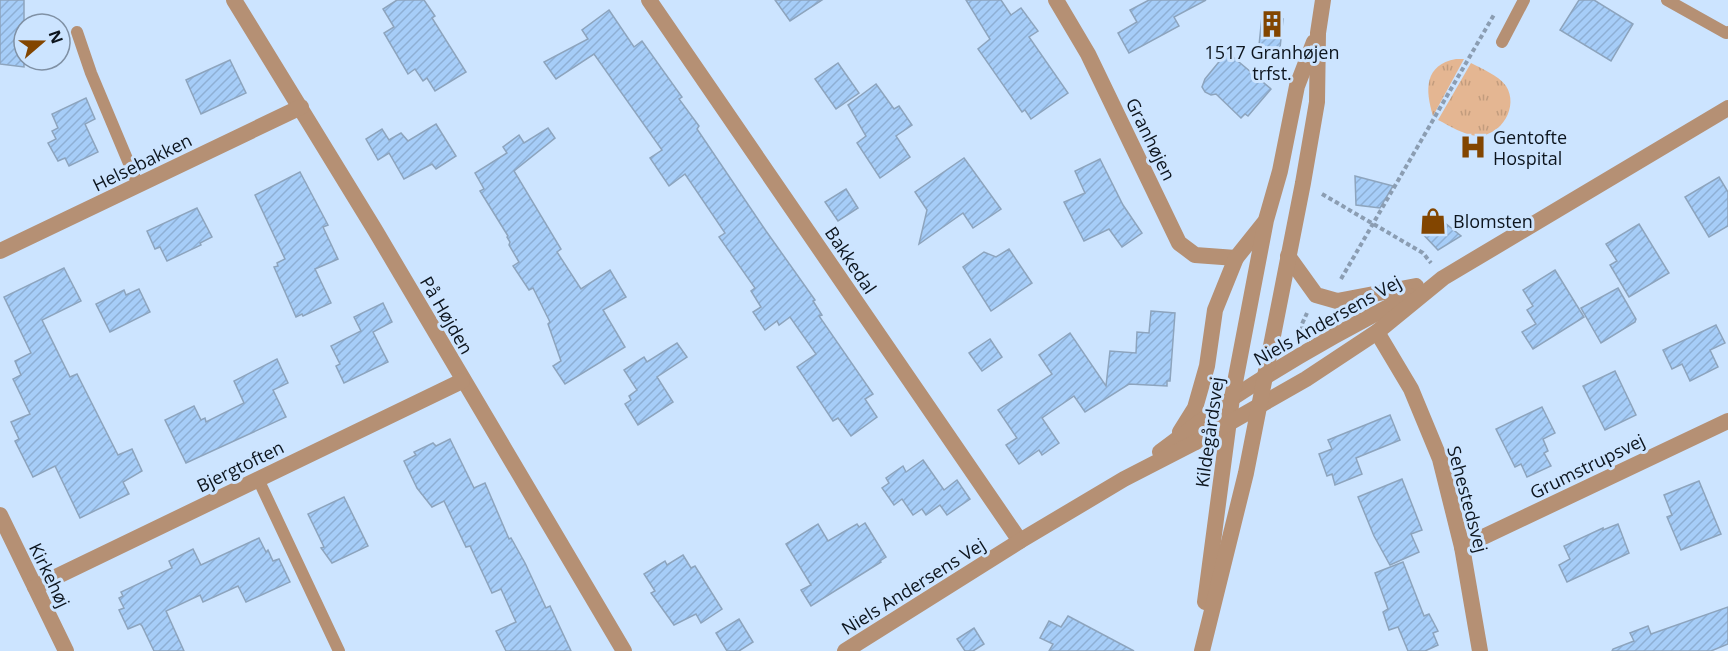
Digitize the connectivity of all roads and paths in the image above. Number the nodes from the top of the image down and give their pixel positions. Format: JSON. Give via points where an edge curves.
{"nodes":[{"id":1,"x":234,"y":0,"type":"edge"},
{"id":2,"x":650,"y":0,"type":"edge"},
{"id":3,"x":1056,"y":0,"type":"edge"},
{"id":4,"x":1323,"y":0,"type":"edge"},
{"id":5,"x":1524,"y":0,"type":"edge"},
{"id":6,"x":1667,"y":0,"type":"edge"},
{"id":7,"x":1497,"y":8,"type":"dead end"},
{"id":8,"x":77,"y":32,"type":"dead end"},
{"id":9,"x":1728,"y":32,"type":"edge"},
{"id":10,"x":1318,"y":33,"type":"junction"},
{"id":11,"x":1502,"y":42,"type":"dead end"},
{"id":12,"x":301,"y":107,"type":"junction"},
{"id":13,"x":1728,"y":108,"type":"edge"},
{"id":14,"x":1303,"y":183,"type":"junction"},
{"id":15,"x":138,"y":185,"type":"junction"},
{"id":16,"x":1266,"y":220,"type":"junction"},
{"id":17,"x":1372,"y":223,"type":"junction"},
{"id":18,"x":0,"y":251,"type":"edge"},
{"id":19,"x":1288,"y":256,"type":"junction"},
{"id":20,"x":1236,"y":258,"type":"junction"},
{"id":21,"x":1439,"y":280,"type":"junction"},
{"id":22,"x":1316,"y":295,"type":"junction"},
{"id":23,"x":1352,"y":298,"type":"junction"},
{"id":24,"x":1366,"y":318,"type":"junction"},
{"id":25,"x":1377,"y":332,"type":"junction"},
{"id":26,"x":1303,"y":353,"type":"junction"},
{"id":27,"x":1266,"y":376,"type":"junction"},
{"id":28,"x":462,"y":381,"type":"junction"},
{"id":29,"x":1232,"y":398,"type":"junction"},
{"id":30,"x":1260,"y":407,"type":"junction"},
{"id":31,"x":1728,"y":421,"type":"edge"},
{"id":32,"x":1229,"y":424,"type":"junction"},
{"id":33,"x":1173,"y":442,"type":"junction"},
{"id":34,"x":258,"y":479,"type":"junction"},
{"id":35,"x":1124,"y":479,"type":"junction"},
{"id":36,"x":0,"y":515,"type":"edge"},
{"id":37,"x":1020,"y":541,"type":"junction"},
{"id":38,"x":1462,"y":548,"type":"junction"},
{"id":39,"x":34,"y":586,"type":"junction"},
{"id":40,"x":66,"y":651,"type":"edge"},
{"id":41,"x":339,"y":651,"type":"edge"},
{"id":42,"x":624,"y":651,"type":"edge"},
{"id":43,"x":845,"y":651,"type":"edge"},
{"id":44,"x":1200,"y":651,"type":"edge"},
{"id":45,"x":1480,"y":651,"type":"edge"}],
"edges":[{"from":1,"to":12,"type":"street","name":"På Højden"},
{"from":2,"to":37,"type":"street","name":"Bakkedal"},
{"from":3,"to":20,"type":"street","name":"Granhøjen","via":[[1089,54],[1179,243],[1195,255]]},
{"from":4,"to":10,"type":"street","name":"Kildegårdsvej"},
{"from":5,"to":11,"type":"lane"},
{"from":6,"to":9,"type":"lane"},
{"from":7,"to":17,"type":"path"},
{"from":8,"to":15,"type":"lane"},
{"from":10,"to":14,"type":"street","name":"Kildegårdsvej","via":[[1317,102]]},
{"from":10,"to":16,"type":"street","name":"Kildegårdsvej","via":[[1297,86]]},
{"from":12,"to":15,"type":"street","name":"Helsebakken"},
{"from":12,"to":28,"type":"street","name":"På Højden"},
{"from":13,"to":21,"type":"street","name":"Niels Andersens Vej"},
{"from":14,"to":17,"type":"path"},
{"from":14,"to":19,"type":"street","name":"Kildegårdsvej"},
{"from":15,"to":18,"type":"street","name":"Helsebakken"},
{"from":16,"to":20,"type":"street","name":"Kildegårdsvej"},
{"from":16,"to":29,"type":"street","name":"Kildegårdsvej"},
{"from":17,"to":21,"type":"path","via":[[1423,253]]},
{"from":17,"to":22,"type":"path","via":[[1344,277]]},
{"from":19,"to":22,"type":"street"},
{"from":19,"to":27,"type":"street","name":"Kildegårdsvej"},
{"from":20,"to":33,"type":"street","name":"Kildegårdsvej","via":[[1215,310],[1196,408]]},
{"from":21,"to":23,"type":"street"},
{"from":21,"to":24,"type":"street","name":"Niels Andersens Vej"},
{"from":21,"to":25,"type":"street","name":"Niels Andersens Vej"},
{"from":22,"to":23,"type":"street","via":[[1337,301]]},
{"from":22,"to":26,"type":"path","via":[[1302,324]]},
{"from":23,"to":24,"type":"street","name":"Sehestedsvej"},
{"from":24,"to":25,"type":"street","name":"Sehestedsvej"},
{"from":24,"to":26,"type":"street","name":"Niels Andersens Vej"},
{"from":25,"to":30,"type":"street","name":"Niels Andersens Vej"},
{"from":25,"to":38,"type":"street","name":"Sehestedsvej","via":[[1411,389],[1440,459]]},
{"from":26,"to":27,"type":"street","name":"Niels Andersens Vej"},
{"from":27,"to":29,"type":"street","name":"Niels Andersens Vej"},
{"from":27,"to":30,"type":"street","name":"Kildegårdsvej"},
{"from":28,"to":34,"type":"street","name":"Bjergtoften"},
{"from":28,"to":42,"type":"street","name":"På Højden"},
{"from":29,"to":32,"type":"street","name":"Kildegårdsvej"},
{"from":29,"to":33,"type":"street","name":"Niels Andersens Vej"},
{"from":30,"to":32,"type":"street","name":"Niels Andersens Vej"},
{"from":30,"to":44,"type":"street","name":"Kildegårdsvej"},
{"from":31,"to":38,"type":"street","name":"Grumstrupsvej"},
{"from":32,"to":35,"type":"street","name":"Niels Andersens Vej"},
{"from":32,"to":44,"type":"street","name":"Kildegårdsvej"},
{"from":33,"to":35,"type":"street","name":"Niels Andersens Vej"},
{"from":34,"to":39,"type":"street","name":"Bjergtoften"},
{"from":34,"to":41,"type":"lane"},
{"from":35,"to":37,"type":"street","name":"Niels Andersens Vej"},
{"from":36,"to":39,"type":"street","name":"Kirkehøj"},
{"from":37,"to":43,"type":"street","name":"Niels Andersens Vej"},
{"from":38,"to":45,"type":"street","name":"Sehestedsvej"},
{"from":39,"to":40,"type":"street","name":"Kirkehøj"}]}
